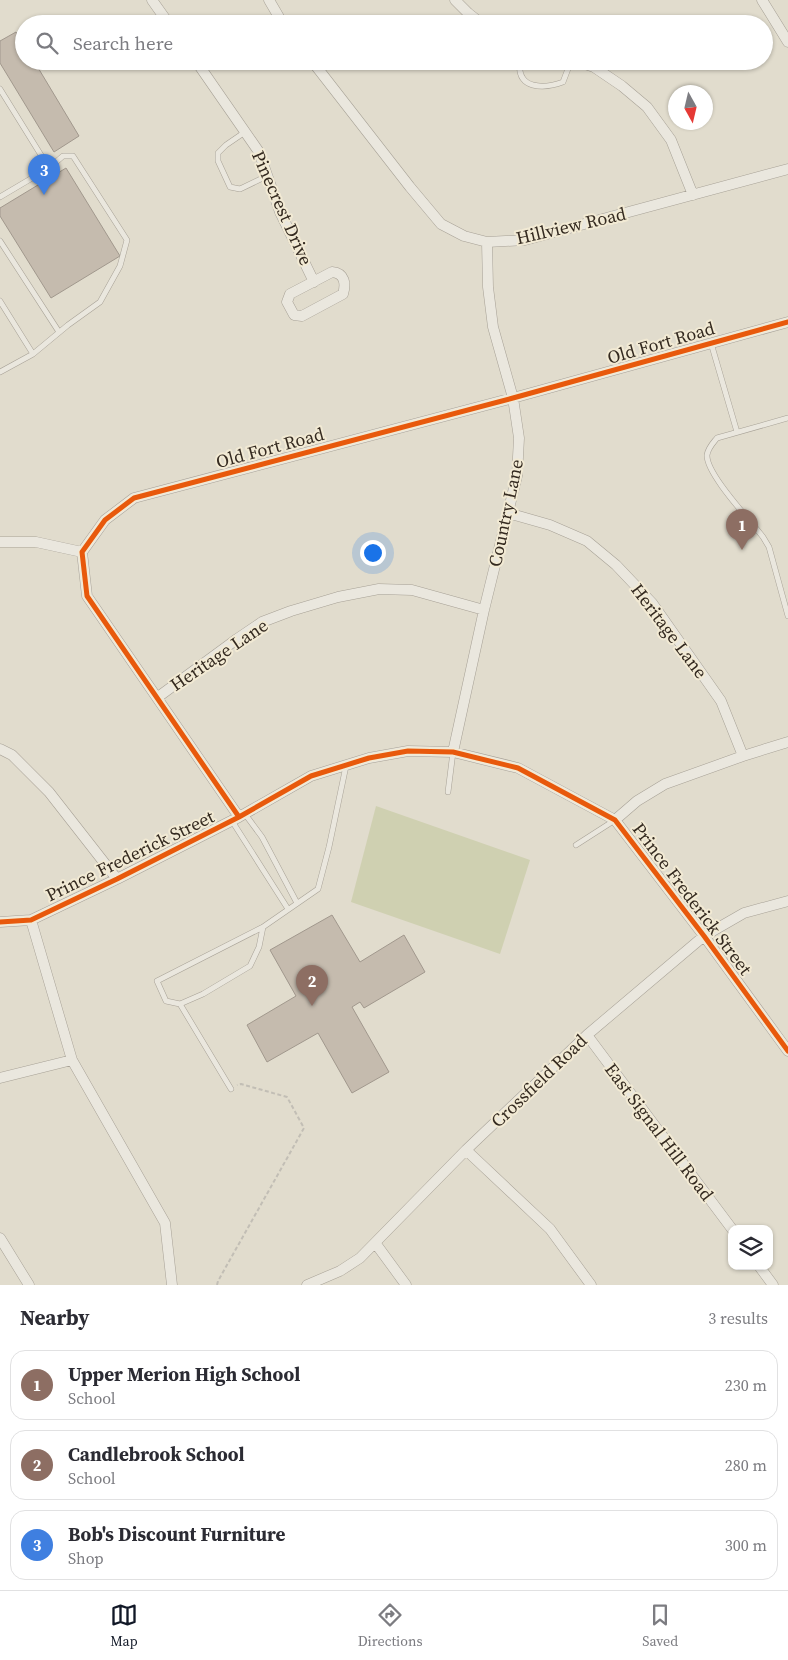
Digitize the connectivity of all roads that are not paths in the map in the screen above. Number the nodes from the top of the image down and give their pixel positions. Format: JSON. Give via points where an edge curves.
{"nodes":[{"id":1,"x":152,"y":0,"type":"edge"},
{"id":2,"x":269,"y":0,"type":"edge"},
{"id":3,"x":455,"y":0,"type":"edge"},
{"id":4,"x":762,"y":0,"type":"edge"},
{"id":5,"x":163,"y":15,"type":"edge"},
{"id":6,"x":278,"y":15,"type":"edge"},
{"id":7,"x":471,"y":15,"type":"edge"},
{"id":8,"x":771,"y":15,"type":"edge"},
{"id":9,"x":773,"y":18,"type":"edge"},
{"id":10,"x":788,"y":42,"type":"edge"},
{"id":11,"x":202,"y":70,"type":"edge"},
{"id":12,"x":319,"y":70,"type":"edge"},
{"id":13,"x":519,"y":70,"type":"edge"},
{"id":14,"x":568,"y":70,"type":"edge"},
{"id":15,"x":598,"y":70,"type":"edge"},
{"id":16,"x":0,"y":89,"type":"edge"},
{"id":17,"x":245,"y":132,"type":"junction"},
{"id":18,"x":49,"y":168,"type":"junction"},
{"id":19,"x":788,"y":169,"type":"edge"},
{"id":20,"x":268,"y":176,"type":"junction"},
{"id":21,"x":693,"y":195,"type":"junction"},
{"id":22,"x":0,"y":197,"type":"edge"},
{"id":23,"x":0,"y":241,"type":"edge"},
{"id":24,"x":487,"y":242,"type":"junction"},
{"id":25,"x":314,"y":282,"type":"junction"},
{"id":26,"x":0,"y":301,"type":"edge"},
{"id":27,"x":788,"y":322,"type":"edge"},
{"id":28,"x":60,"y":332,"type":"junction"},
{"id":29,"x":711,"y":343,"type":"junction"},
{"id":30,"x":33,"y":354,"type":"junction"},
{"id":31,"x":0,"y":372,"type":"edge"},
{"id":32,"x":513,"y":398,"type":"junction"},
{"id":33,"x":788,"y":418,"type":"edge"},
{"id":34,"x":737,"y":432,"type":"junction"},
{"id":35,"x":508,"y":513,"type":"junction"},
{"id":36,"x":0,"y":542,"type":"edge"},
{"id":37,"x":82,"y":552,"type":"junction"},
{"id":38,"x":484,"y":610,"type":"junction"},
{"id":39,"x":788,"y":616,"type":"edge"},
{"id":40,"x":158,"y":697,"type":"junction"},
{"id":41,"x":788,"y":742,"type":"edge"},
{"id":42,"x":0,"y":749,"type":"edge"},
{"id":43,"x":453,"y":752,"type":"junction"},
{"id":44,"x":743,"y":756,"type":"junction"},
{"id":45,"x":346,"y":765,"type":"junction"},
{"id":46,"x":448,"y":792,"type":"dead end"},
{"id":47,"x":239,"y":817,"type":"junction"},
{"id":48,"x":615,"y":820,"type":"junction"},
{"id":49,"x":576,"y":845,"type":"dead end"},
{"id":50,"x":117,"y":879,"type":"junction"},
{"id":51,"x":788,"y":901,"type":"edge"},
{"id":52,"x":297,"y":903,"type":"junction"},
{"id":53,"x":288,"y":909,"type":"junction"},
{"id":54,"x":31,"y":920,"type":"junction"},
{"id":55,"x":0,"y":922,"type":"edge"},
{"id":56,"x":263,"y":927,"type":"junction"},
{"id":57,"x":704,"y":936,"type":"junction"},
{"id":58,"x":180,"y":1004,"type":"junction"},
{"id":59,"x":587,"y":1035,"type":"junction"},
{"id":60,"x":788,"y":1050,"type":"edge"},
{"id":61,"x":72,"y":1060,"type":"junction"},
{"id":62,"x":0,"y":1078,"type":"edge"},
{"id":63,"x":231,"y":1089,"type":"road end"},
{"id":64,"x":466,"y":1150,"type":"junction"},
{"id":65,"x":729,"y":1225,"type":"edge"},
{"id":66,"x":0,"y":1238,"type":"edge"},
{"id":67,"x":376,"y":1244,"type":"junction"},
{"id":68,"x":762,"y":1270,"type":"edge"},
{"id":69,"x":29,"y":1285,"type":"edge"},
{"id":70,"x":172,"y":1285,"type":"edge"},
{"id":71,"x":307,"y":1285,"type":"edge"},
{"id":72,"x":406,"y":1285,"type":"edge"},
{"id":73,"x":591,"y":1285,"type":"edge"},
{"id":74,"x":773,"y":1285,"type":"edge"}],
"edges":[{"from":1,"to":5,"type":"street"},
{"from":2,"to":6,"type":"street"},
{"from":3,"to":7,"type":"street"},
{"from":4,"to":8,"type":"street"},
{"from":9,"to":10,"type":"street"},
{"from":11,"to":17,"type":"street","name":"Pinecrest Drive"},
{"from":12,"to":24,"type":"street","name":"Hillview Road","via":[[441,224],[464,236]]},
{"from":13,"to":14,"type":"lane","via":[[524,80],[543,87],[563,82]]},
{"from":15,"to":21,"type":"street","via":[[647,107],[671,140]]},
{"from":16,"to":18,"type":"lane"},
{"from":17,"to":20,"type":"street","name":"Pinecrest Drive","via":[[260,152]]},
{"from":17,"to":20,"type":"lane","via":[[218,153],[218,161],[230,187],[240,189]]},
{"from":18,"to":22,"type":"lane"},
{"from":18,"to":28,"type":"lane","via":[[63,156],[73,156],[127,240],[120,266],[100,302]]},
{"from":19,"to":21,"type":"street","name":"Hillview Road"},
{"from":20,"to":25,"type":"street","name":"Pinecrest Drive","via":[[280,212]]},
{"from":21,"to":24,"type":"street","name":"Hillview Road","via":[[525,240]]},
{"from":23,"to":28,"type":"lane"},
{"from":24,"to":32,"type":"street","name":"Country Lane","via":[[492,327]]},
{"from":25,"to":25,"type":"street","name":"Pinecrest Drive","via":[[290,294],[287,302],[294,315],[302,316],[343,294],[346,284],[343,277],[332,272]]},
{"from":26,"to":30,"type":"lane"},
{"from":27,"to":29,"type":"street","name":"Old Fort Road"},
{"from":28,"to":30,"type":"lane"},
{"from":29,"to":32,"type":"street","name":"Old Fort Road"},
{"from":29,"to":34,"type":"lane"},
{"from":30,"to":31,"type":"lane"},
{"from":32,"to":35,"type":"street","name":"Country Lane","via":[[519,438],[517,476]]},
{"from":32,"to":37,"type":"street","name":"Old Fort Road","via":[[134,498],[105,520]]},
{"from":33,"to":34,"type":"lane"},
{"from":34,"to":39,"type":"lane","via":[[717,438],[710,446],[707,456],[710,467],[769,547]]},
{"from":35,"to":38,"type":"street","name":"Country Lane"},
{"from":35,"to":44,"type":"street","name":"Heritage Lane","via":[[550,525],[587,541],[622,571],[652,603],[721,701]]},
{"from":36,"to":37,"type":"street","via":[[36,542]]},
{"from":37,"to":40,"type":"street","via":[[87,596]]},
{"from":38,"to":40,"type":"street","name":"Heritage Lane","via":[[412,590],[379,589],[338,597],[262,622]]},
{"from":38,"to":43,"type":"street","name":"Country Lane"},
{"from":40,"to":47,"type":"street"},
{"from":41,"to":44,"type":"street"},
{"from":42,"to":50,"type":"street","via":[[12,754],[49,792]]},
{"from":43,"to":45,"type":"street","name":"Prince Frederick Street","via":[[408,751]]},
{"from":43,"to":46,"type":"lane"},
{"from":43,"to":48,"type":"street","name":"Prince Frederick Street","via":[[518,768]]},
{"from":44,"to":48,"type":"street","via":[[664,784]]},
{"from":45,"to":47,"type":"street","name":"Prince Frederick Street","via":[[311,776]]},
{"from":45,"to":52,"type":"lane","via":[[318,889]]},
{"from":47,"to":50,"type":"street","name":"Prince Frederick Street"},
{"from":47,"to":52,"type":"lane","via":[[262,837]]},
{"from":47,"to":53,"type":"lane"},
{"from":48,"to":49,"type":"lane"},
{"from":48,"to":57,"type":"street","name":"Prince Frederick Street"},
{"from":50,"to":54,"type":"street","name":"Prince Frederick Street"},
{"from":51,"to":57,"type":"street","name":"Crossfield Road","via":[[744,913]]},
{"from":52,"to":53,"type":"lane"},
{"from":53,"to":56,"type":"lane"},
{"from":54,"to":55,"type":"street","name":"Prince Frederick Street"},
{"from":54,"to":61,"type":"street"},
{"from":56,"to":58,"type":"lane","via":[[259,947],[250,966]]},
{"from":56,"to":58,"type":"lane","via":[[157,981],[166,1001]]},
{"from":57,"to":59,"type":"street","name":"Crossfield Road"},
{"from":57,"to":60,"type":"street","name":"Prince Frederick Street"},
{"from":58,"to":63,"type":"lane"},
{"from":59,"to":64,"type":"street","name":"Crossfield Road"},
{"from":59,"to":65,"type":"street","name":"East Signal Hill Road"},
{"from":61,"to":62,"type":"street"},
{"from":61,"to":70,"type":"street","via":[[165,1223]]},
{"from":64,"to":67,"type":"street","name":"Crossfield Road"},
{"from":64,"to":73,"type":"street","via":[[550,1229]]},
{"from":66,"to":69,"type":"street"},
{"from":67,"to":71,"type":"street","name":"Crossfield Road","via":[[340,1271]]},
{"from":67,"to":72,"type":"street"},
{"from":68,"to":74,"type":"street"}]}
